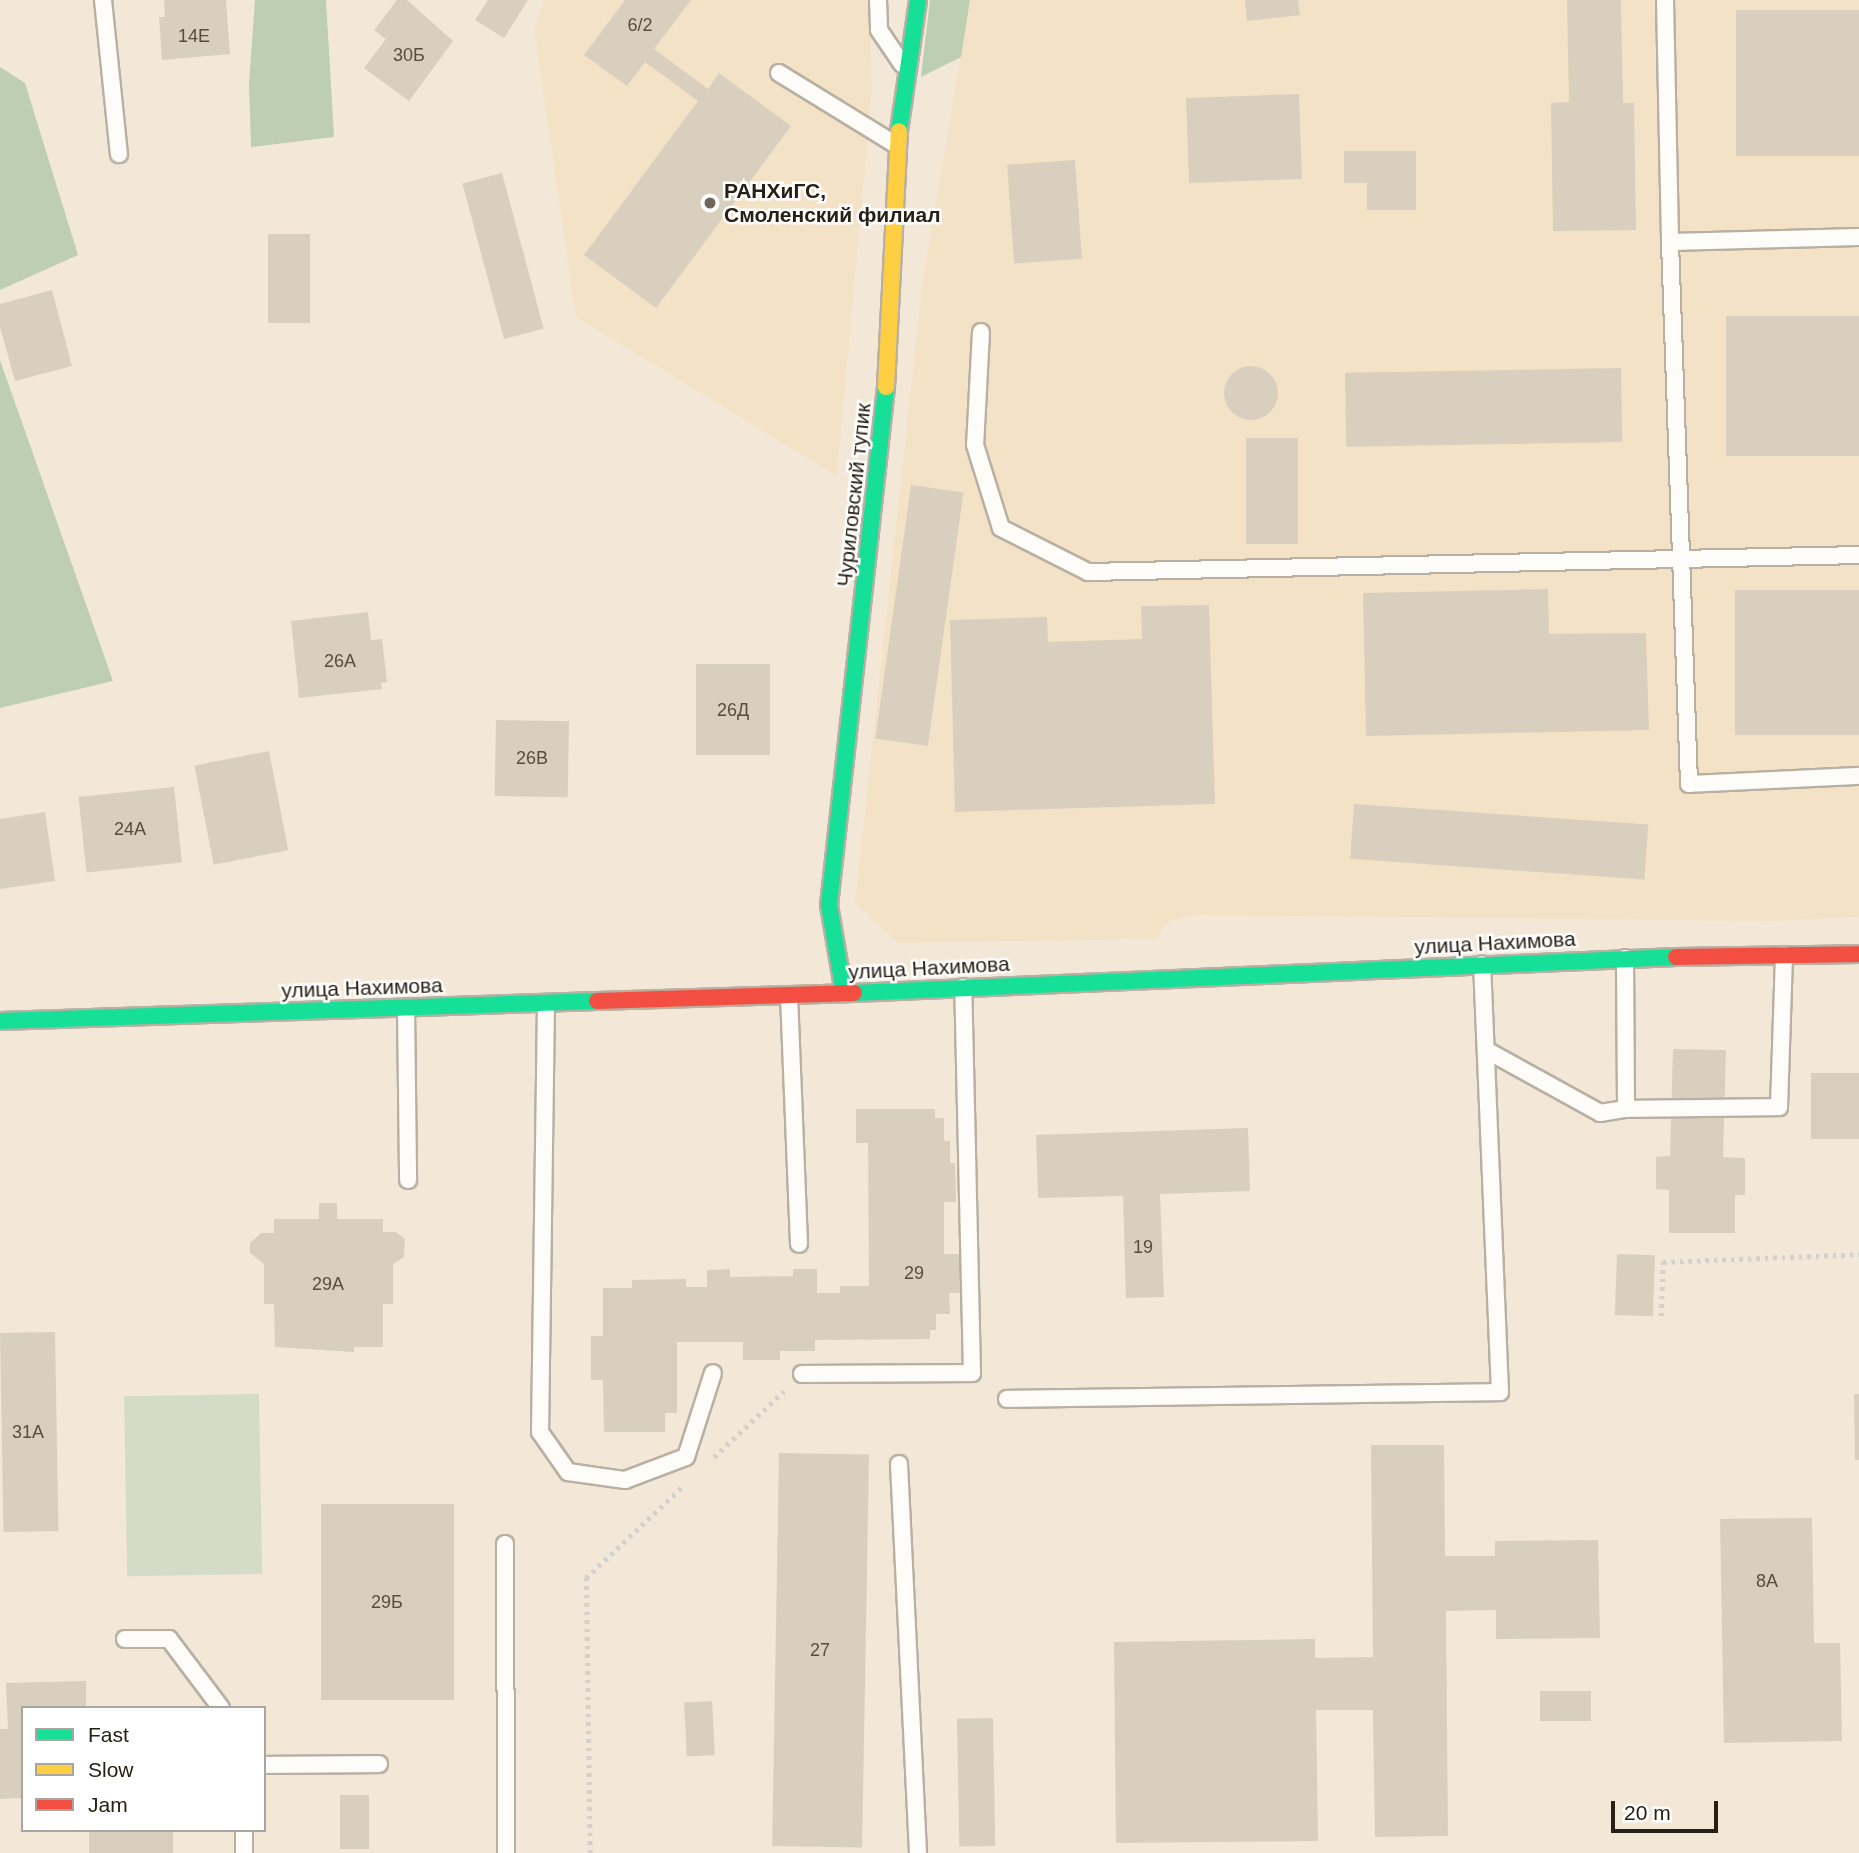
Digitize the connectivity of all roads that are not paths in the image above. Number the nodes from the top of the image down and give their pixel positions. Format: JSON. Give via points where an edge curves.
{"nodes":[{"id":1,"x":103,"y":0,"type":"edge"},
{"id":2,"x":878,"y":0,"type":"edge"},
{"id":3,"x":918,"y":0,"type":"edge"},
{"id":4,"x":1665,"y":0,"type":"edge"},
{"id":5,"x":779,"y":73,"type":"dead end"},
{"id":6,"x":909,"y":75,"type":"junction"},
{"id":7,"x":897,"y":145,"type":"junction"},
{"id":8,"x":119,"y":154,"type":"dead end"},
{"id":9,"x":1859,"y":237,"type":"edge"},
{"id":10,"x":1670,"y":242,"type":"junction"},
{"id":11,"x":981,"y":332,"type":"dead end"},
{"id":12,"x":1859,"y":555,"type":"edge"},
{"id":13,"x":1681,"y":559,"type":"junction"},
{"id":14,"x":1859,"y":776,"type":"edge"},
{"id":15,"x":1784,"y":953,"type":"junction"},
{"id":16,"x":1859,"y":954,"type":"edge"},
{"id":17,"x":1625,"y":958,"type":"junction"},
{"id":18,"x":1482,"y":964,"type":"junction"},
{"id":19,"x":963,"y":988,"type":"junction"},
{"id":20,"x":844,"y":993,"type":"junction"},
{"id":21,"x":789,"y":995,"type":"junction"},
{"id":22,"x":546,"y":1004,"type":"junction"},
{"id":23,"x":406,"y":1008,"type":"junction"},
{"id":24,"x":0,"y":1021,"type":"edge"},
{"id":25,"x":1486,"y":1050,"type":"junction"},
{"id":26,"x":1626,"y":1108,"type":"junction"},
{"id":27,"x":408,"y":1180,"type":"dead end"},
{"id":28,"x":799,"y":1244,"type":"dead end"},
{"id":29,"x":713,"y":1373,"type":"dead end"},
{"id":30,"x":802,"y":1374,"type":"road end"},
{"id":31,"x":1007,"y":1399,"type":"dead end"},
{"id":32,"x":899,"y":1464,"type":"dead end"},
{"id":33,"x":505,"y":1544,"type":"dead end"},
{"id":34,"x":125,"y":1639,"type":"dead end"},
{"id":35,"x":219,"y":1706,"type":"edge"},
{"id":36,"x":266,"y":1765,"type":"edge"},
{"id":37,"x":379,"y":1765,"type":"dead end"},
{"id":38,"x":244,"y":1832,"type":"edge"},
{"id":39,"x":244,"y":1853,"type":"edge"},
{"id":40,"x":506,"y":1853,"type":"edge"},
{"id":41,"x":918,"y":1853,"type":"edge"}],
"edges":[{"from":1,"to":8,"type":"lane"},
{"from":2,"to":6,"type":"lane","via":[[879,30]]},
{"from":3,"to":6,"type":"street","name":"Чуриловский тупик"},
{"from":4,"to":10,"type":"lane"},
{"from":5,"to":7,"type":"lane"},
{"from":6,"to":7,"type":"street","name":"Чуриловский тупик"},
{"from":7,"to":20,"type":"street","name":"Чуриловский тупик","via":[[886,398],[829,905]]},
{"from":9,"to":10,"type":"lane"},
{"from":10,"to":13,"type":"lane"},
{"from":11,"to":13,"type":"lane","via":[[975,445],[1001,528],[1088,572]]},
{"from":12,"to":13,"type":"lane"},
{"from":13,"to":14,"type":"lane","via":[[1689,784]]},
{"from":15,"to":16,"type":"street","name":"улица Нахимова"},
{"from":15,"to":17,"type":"street","name":"улица Нахимова"},
{"from":15,"to":26,"type":"lane","via":[[1779,1107]]},
{"from":17,"to":18,"type":"street","name":"улица Нахимова"},
{"from":17,"to":26,"type":"lane"},
{"from":18,"to":19,"type":"street","name":"улица Нахимова"},
{"from":18,"to":25,"type":"lane"},
{"from":19,"to":20,"type":"street","name":"улица Нахимова"},
{"from":19,"to":30,"type":"lane","via":[[972,1373]]},
{"from":20,"to":21,"type":"street","name":"улица Нахимова"},
{"from":21,"to":22,"type":"street","name":"улица Нахимова"},
{"from":21,"to":28,"type":"lane"},
{"from":22,"to":23,"type":"street","name":"улица Нахимова"},
{"from":22,"to":29,"type":"lane","via":[[540,1432],[568,1472],[625,1480],[686,1457]]},
{"from":23,"to":24,"type":"street","name":"улица Нахимова"},
{"from":23,"to":27,"type":"lane"},
{"from":25,"to":26,"type":"lane","via":[[1600,1113]]},
{"from":25,"to":31,"type":"lane","via":[[1500,1392]]},
{"from":32,"to":41,"type":"lane"},
{"from":33,"to":40,"type":"lane"},
{"from":34,"to":35,"type":"lane","via":[[169,1639]]},
{"from":36,"to":37,"type":"lane"},
{"from":38,"to":39,"type":"lane"}]}
